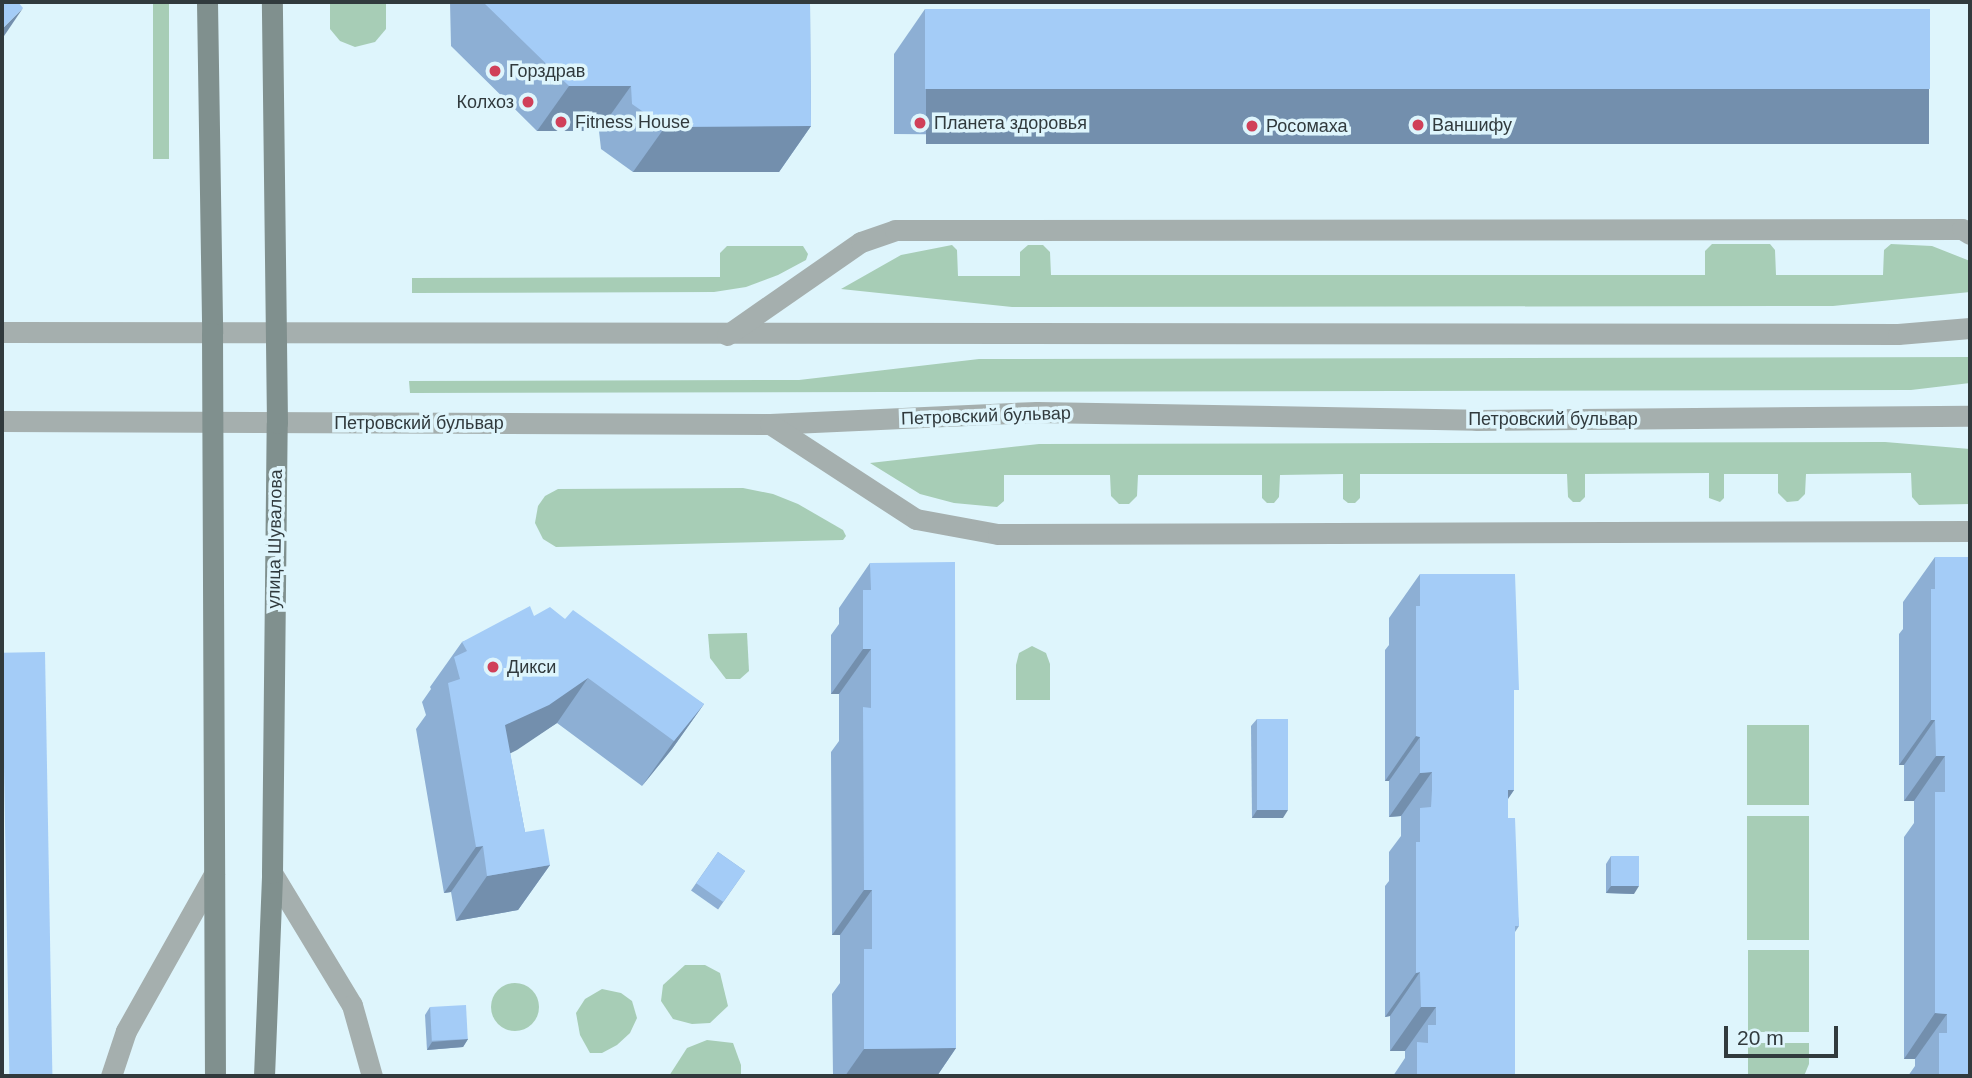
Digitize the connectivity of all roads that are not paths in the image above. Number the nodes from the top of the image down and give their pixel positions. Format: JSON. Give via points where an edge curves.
{"nodes":[{"id":1,"x":206,"y":2,"type":"edge"},
{"id":2,"x":272,"y":2,"type":"edge"},
{"id":3,"x":1970,"y":234,"type":"edge"},
{"id":4,"x":1970,"y":328,"type":"edge"},
{"id":5,"x":2,"y":332,"type":"edge"},
{"id":6,"x":212,"y":333,"type":"junction"},
{"id":7,"x":277,"y":333,"type":"junction"},
{"id":8,"x":727,"y":335,"type":"junction"},
{"id":9,"x":1970,"y":416,"type":"edge"},
{"id":10,"x":2,"y":421,"type":"edge"},
{"id":11,"x":212,"y":422,"type":"junction"},
{"id":12,"x":277,"y":423,"type":"junction"},
{"id":13,"x":770,"y":424,"type":"junction"},
{"id":14,"x":1970,"y":531,"type":"edge"},
{"id":15,"x":272,"y":873,"type":"junction"},
{"id":16,"x":214,"y":874,"type":"junction"},
{"id":17,"x":111,"y":1076,"type":"edge"},
{"id":18,"x":215,"y":1076,"type":"edge"},
{"id":19,"x":264,"y":1076,"type":"edge"},
{"id":20,"x":372,"y":1076,"type":"edge"}],
"edges":[{"from":1,"to":6,"type":"street"},
{"from":2,"to":7,"type":"street","name":"улица Шувалова"},
{"from":3,"to":8,"type":"street","via":[[1962,229],[895,230],[860,242]]},
{"from":4,"to":8,"type":"street","via":[[1898,334]]},
{"from":5,"to":6,"type":"street"},
{"from":6,"to":7,"type":"street"},
{"from":6,"to":11,"type":"street"},
{"from":7,"to":8,"type":"street"},
{"from":7,"to":12,"type":"street","name":"улица Шувалова"},
{"from":9,"to":13,"type":"street","name":"Петровский бульвар","via":[[1476,420],[1037,412]]},
{"from":10,"to":11,"type":"street","name":"Петровский бульвар"},
{"from":11,"to":12,"type":"street","name":"Петровский бульвар"},
{"from":11,"to":16,"type":"street"},
{"from":12,"to":13,"type":"street","name":"Петровский бульвар"},
{"from":12,"to":15,"type":"street","name":"улица Шувалова"},
{"from":13,"to":14,"type":"street","via":[[916,519],[998,534]]},
{"from":15,"to":19,"type":"street","name":"улица Шувалова"},
{"from":15,"to":20,"type":"street","via":[[352,1005]]},
{"from":16,"to":17,"type":"street","via":[[126,1031]]},
{"from":16,"to":18,"type":"street"}]}
